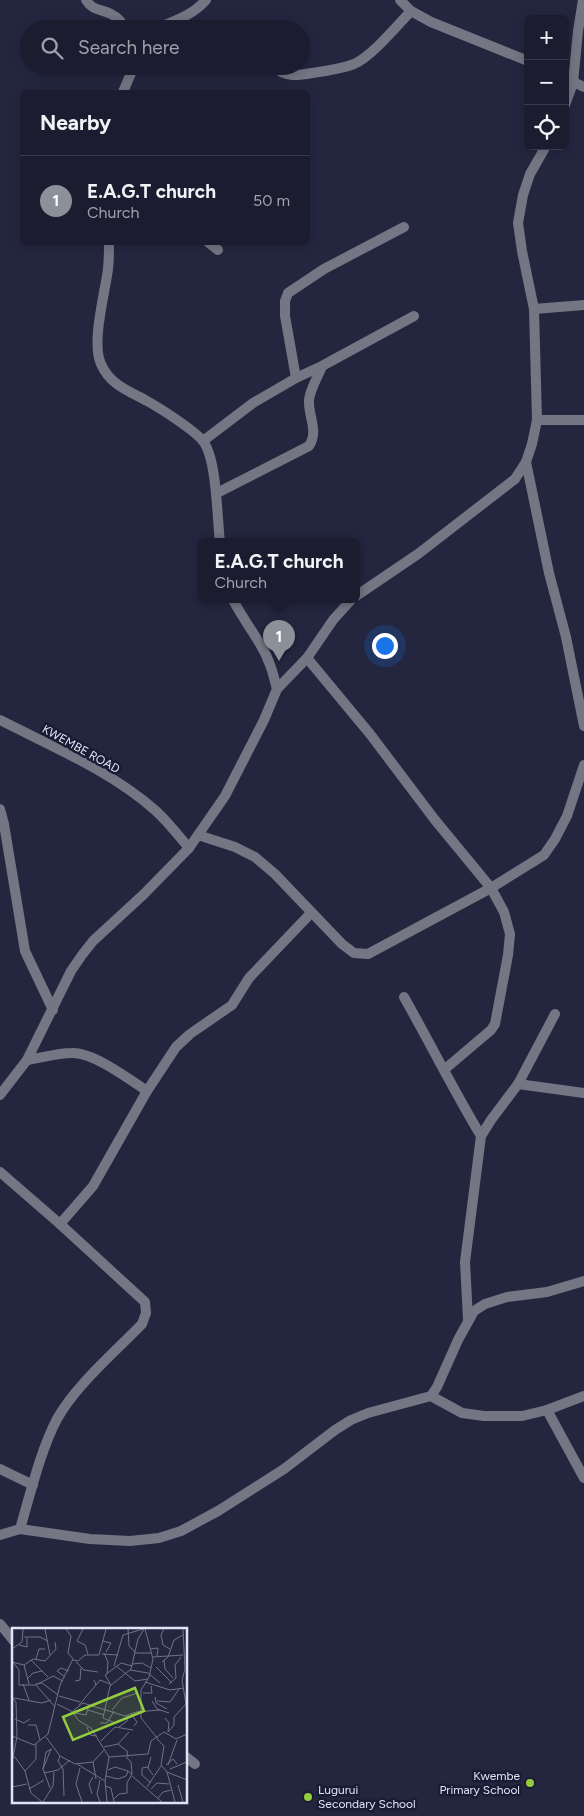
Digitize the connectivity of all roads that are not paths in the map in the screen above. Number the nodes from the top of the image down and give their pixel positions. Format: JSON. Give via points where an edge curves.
{"nodes":[{"id":1,"x":86,"y":0,"type":"edge"},
{"id":2,"x":206,"y":0,"type":"edge"},
{"id":3,"x":400,"y":0,"type":"edge"},
{"id":4,"x":583,"y":0,"type":"edge"},
{"id":5,"x":411,"y":12,"type":"junction"},
{"id":6,"x":119,"y":20,"type":"edge"},
{"id":7,"x":178,"y":20,"type":"edge"},
{"id":8,"x":526,"y":60,"type":"edge"},
{"id":9,"x":310,"y":73,"type":"edge"},
{"id":10,"x":130,"y":75,"type":"edge"},
{"id":11,"x":569,"y":80,"type":"edge"},
{"id":12,"x":584,"y":87,"type":"edge"},
{"id":13,"x":124,"y":90,"type":"edge"},
{"id":14,"x":544,"y":150,"type":"edge"},
{"id":15,"x":404,"y":226,"type":"dead end"},
{"id":16,"x":109,"y":245,"type":"edge"},
{"id":17,"x":212,"y":245,"type":"edge"},
{"id":18,"x":218,"y":250,"type":"dead end"},
{"id":19,"x":584,"y":305,"type":"edge"},
{"id":20,"x":534,"y":309,"type":"junction"},
{"id":21,"x":414,"y":316,"type":"dead end"},
{"id":22,"x":322,"y":366,"type":"junction"},
{"id":23,"x":296,"y":378,"type":"junction"},
{"id":24,"x":537,"y":420,"type":"junction"},
{"id":25,"x":584,"y":420,"type":"edge"},
{"id":26,"x":203,"y":441,"type":"junction"},
{"id":27,"x":526,"y":462,"type":"junction"},
{"id":28,"x":217,"y":493,"type":"junction"},
{"id":29,"x":220,"y":538,"type":"edge"},
{"id":30,"x":360,"y":593,"type":"edge"},
{"id":31,"x":234,"y":603,"type":"edge"},
{"id":32,"x":348,"y":603,"type":"edge"},
{"id":33,"x":307,"y":658,"type":"junction"},
{"id":34,"x":277,"y":689,"type":"junction"},
{"id":35,"x":0,"y":720,"type":"edge"},
{"id":36,"x":584,"y":726,"type":"edge"},
{"id":37,"x":584,"y":764,"type":"edge"},
{"id":38,"x":0,"y":809,"type":"edge"},
{"id":39,"x":198,"y":834,"type":"junction"},
{"id":40,"x":189,"y":848,"type":"junction"},
{"id":41,"x":0,"y":859,"type":"edge"},
{"id":42,"x":10,"y":863,"type":"junction"},
{"id":43,"x":491,"y":888,"type":"junction"},
{"id":44,"x":311,"y":913,"type":"junction"},
{"id":45,"x":404,"y":997,"type":"dead end"},
{"id":46,"x":53,"y":1010,"type":"junction"},
{"id":47,"x":555,"y":1014,"type":"dead end"},
{"id":48,"x":27,"y":1060,"type":"junction"},
{"id":49,"x":445,"y":1069,"type":"junction"},
{"id":50,"x":518,"y":1084,"type":"junction"},
{"id":51,"x":147,"y":1091,"type":"junction"},
{"id":52,"x":584,"y":1094,"type":"edge"},
{"id":53,"x":0,"y":1095,"type":"edge"},
{"id":54,"x":481,"y":1136,"type":"junction"},
{"id":55,"x":0,"y":1172,"type":"edge"},
{"id":56,"x":60,"y":1224,"type":"junction"},
{"id":57,"x":584,"y":1280,"type":"edge"},
{"id":58,"x":468,"y":1319,"type":"junction"},
{"id":59,"x":430,"y":1396,"type":"junction"},
{"id":60,"x":584,"y":1396,"type":"edge"},
{"id":61,"x":547,"y":1410,"type":"junction"},
{"id":62,"x":0,"y":1469,"type":"edge"},
{"id":63,"x":584,"y":1478,"type":"edge"},
{"id":64,"x":33,"y":1485,"type":"junction"},
{"id":65,"x":20,"y":1529,"type":"junction"},
{"id":66,"x":0,"y":1535,"type":"edge"},
{"id":67,"x":0,"y":1624,"type":"edge"},
{"id":68,"x":12,"y":1639,"type":"edge"}],
"edges":[{"from":1,"to":6,"type":"street","via":[[93,8]]},
{"from":2,"to":7,"type":"street","via":[[198,9]]},
{"from":3,"to":5,"type":"street"},
{"from":4,"to":11,"type":"street"},
{"from":5,"to":8,"type":"street"},
{"from":5,"to":9,"type":"street","via":[[356,63]]},
{"from":10,"to":13,"type":"street"},
{"from":11,"to":12,"type":"street"},
{"from":14,"to":20,"type":"street","via":[[530,174],[518,223]]},
{"from":15,"to":23,"type":"street","via":[[288,292],[285,316]]},
{"from":16,"to":26,"type":"street","via":[[99,331],[100,364],[121,388],[160,408]]},
{"from":17,"to":18,"type":"street"},
{"from":19,"to":20,"type":"street"},
{"from":20,"to":24,"type":"street"},
{"from":21,"to":22,"type":"street"},
{"from":22,"to":23,"type":"street"},
{"from":22,"to":28,"type":"street","via":[[309,398],[314,433],[309,446]]},
{"from":23,"to":26,"type":"street","via":[[253,403]]},
{"from":24,"to":25,"type":"street"},
{"from":24,"to":27,"type":"street"},
{"from":26,"to":28,"type":"street"},
{"from":27,"to":30,"type":"street","via":[[515,479],[418,554]]},
{"from":27,"to":36,"type":"street"},
{"from":28,"to":29,"type":"street"},
{"from":31,"to":34,"type":"street","via":[[261,645]]},
{"from":32,"to":33,"type":"street"},
{"from":33,"to":34,"type":"street"},
{"from":33,"to":43,"type":"street"},
{"from":34,"to":39,"type":"street","via":[[226,796]]},
{"from":35,"to":40,"type":"street","name":"KWEMBE ROAD","via":[[102,772],[155,810]]},
{"from":37,"to":43,"type":"street","via":[[567,816],[544,855]]},
{"from":38,"to":42,"type":"street"},
{"from":39,"to":40,"type":"street"},
{"from":39,"to":44,"type":"street","via":[[255,857],[276,874]]},
{"from":40,"to":46,"type":"street","via":[[92,941],[71,972]]},
{"from":41,"to":42,"type":"street"},
{"from":42,"to":46,"type":"street","via":[[25,952]]},
{"from":43,"to":44,"type":"street","via":[[368,954],[354,953]]},
{"from":43,"to":49,"type":"street","via":[[504,912],[510,934],[498,1017],[491,1030]]},
{"from":44,"to":51,"type":"street","via":[[249,978],[232,1005],[176,1047]]},
{"from":45,"to":49,"type":"street"},
{"from":46,"to":48,"type":"street"},
{"from":47,"to":50,"type":"street"},
{"from":48,"to":51,"type":"street","via":[[84,1054]]},
{"from":48,"to":53,"type":"street"},
{"from":49,"to":54,"type":"street"},
{"from":50,"to":52,"type":"street"},
{"from":50,"to":54,"type":"street"},
{"from":51,"to":56,"type":"street","via":[[93,1186]]},
{"from":54,"to":58,"type":"street","via":[[465,1262]]},
{"from":55,"to":56,"type":"street"},
{"from":56,"to":64,"type":"street","via":[[145,1302],[146,1313],[142,1324],[76,1393],[57,1419]]},
{"from":57,"to":58,"type":"street","via":[[548,1292],[507,1297],[486,1304],[474,1310]]},
{"from":58,"to":59,"type":"street","via":[[438,1387]]},
{"from":59,"to":61,"type":"street","via":[[462,1413],[484,1416],[522,1416]]},
{"from":59,"to":65,"type":"street","via":[[350,1420],[284,1469],[181,1531],[159,1538],[130,1540],[90,1539]]},
{"from":60,"to":61,"type":"street"},
{"from":61,"to":63,"type":"street"},
{"from":62,"to":64,"type":"street"},
{"from":64,"to":65,"type":"street"},
{"from":65,"to":66,"type":"street"},
{"from":67,"to":68,"type":"street"}]}
